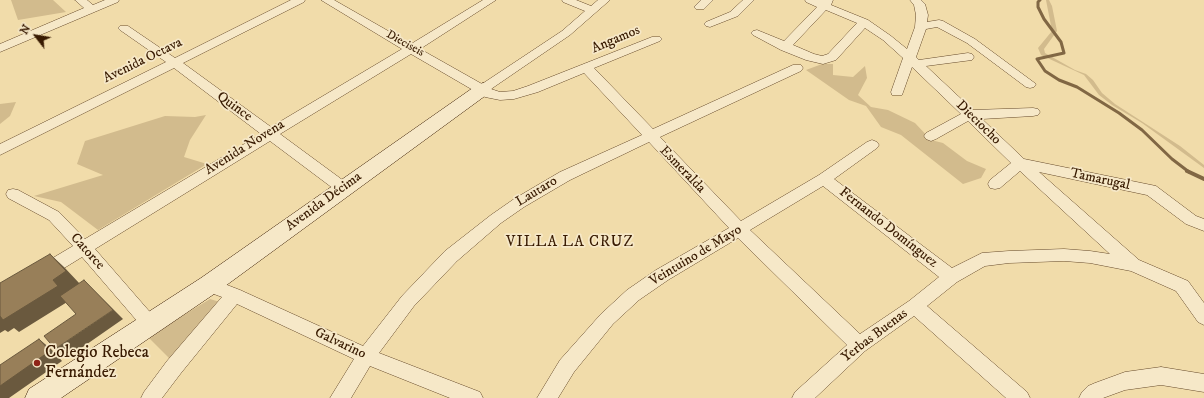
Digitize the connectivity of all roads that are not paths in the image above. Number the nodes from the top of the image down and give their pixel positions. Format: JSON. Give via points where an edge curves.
{"nodes":[{"id":1,"x":80,"y":0,"type":"edge"},
{"id":2,"x":114,"y":0,"type":"edge"},
{"id":3,"x":300,"y":0,"type":"edge"},
{"id":4,"x":326,"y":0,"type":"edge"},
{"id":5,"x":491,"y":0,"type":"edge"},
{"id":6,"x":567,"y":0,"type":"edge"},
{"id":7,"x":605,"y":0,"type":"edge"},
{"id":8,"x":749,"y":0,"type":"edge"},
{"id":9,"x":810,"y":0,"type":"edge"},
{"id":10,"x":915,"y":0,"type":"edge"},
{"id":11,"x":826,"y":3,"type":"edge"},
{"id":12,"x":92,"y":9,"type":"junction"},
{"id":13,"x":593,"y":11,"type":"junction"},
{"id":14,"x":864,"y":22,"type":"junction"},
{"id":15,"x":710,"y":24,"type":"dead end"},
{"id":16,"x":921,"y":27,"type":"junction"},
{"id":17,"x":124,"y":28,"type":"dead end"},
{"id":18,"x":757,"y":33,"type":"dead end"},
{"id":19,"x":656,"y":39,"type":"dead end"},
{"id":20,"x":785,"y":47,"type":"junction"},
{"id":21,"x":0,"y":48,"type":"edge"},
{"id":22,"x":411,"y":48,"type":"junction"},
{"id":23,"x":968,"y":57,"type":"dead end"},
{"id":24,"x":914,"y":61,"type":"junction"},
{"id":25,"x":174,"y":63,"type":"junction"},
{"id":26,"x":587,"y":68,"type":"junction"},
{"id":27,"x":796,"y":68,"type":"dead end"},
{"id":28,"x":1030,"y":84,"type":"dead end"},
{"id":29,"x":484,"y":89,"type":"junction"},
{"id":30,"x":897,"y":92,"type":"dead end"},
{"id":31,"x":1033,"y":112,"type":"dead end"},
{"id":32,"x":969,"y":115,"type":"junction"},
{"id":33,"x":270,"y":133,"type":"junction"},
{"id":34,"x":649,"y":135,"type":"junction"},
{"id":35,"x":930,"y":136,"type":"dead end"},
{"id":36,"x":872,"y":145,"type":"dead end"},
{"id":37,"x":0,"y":150,"type":"edge"},
{"id":38,"x":1020,"y":163,"type":"junction"},
{"id":39,"x":824,"y":179,"type":"junction"},
{"id":40,"x":995,"y":184,"type":"dead end"},
{"id":41,"x":343,"y":188,"type":"junction"},
{"id":42,"x":13,"y":194,"type":"dead end"},
{"id":43,"x":1204,"y":224,"type":"edge"},
{"id":44,"x":740,"y":230,"type":"junction"},
{"id":45,"x":84,"y":248,"type":"junction"},
{"id":46,"x":1133,"y":265,"type":"junction"},
{"id":47,"x":951,"y":277,"type":"junction"},
{"id":48,"x":26,"y":282,"type":"edge"},
{"id":49,"x":209,"y":285,"type":"junction"},
{"id":50,"x":1182,"y":286,"type":"junction"},
{"id":51,"x":234,"y":294,"type":"junction"},
{"id":52,"x":1204,"y":294,"type":"edge"},
{"id":53,"x":915,"y":306,"type":"junction"},
{"id":54,"x":1204,"y":317,"type":"edge"},
{"id":55,"x":150,"y":324,"type":"junction"},
{"id":56,"x":859,"y":345,"type":"junction"},
{"id":57,"x":366,"y":356,"type":"junction"},
{"id":58,"x":1204,"y":383,"type":"edge"},
{"id":59,"x":38,"y":398,"type":"edge"},
{"id":60,"x":151,"y":398,"type":"edge"},
{"id":61,"x":340,"y":398,"type":"edge"},
{"id":62,"x":473,"y":398,"type":"edge"},
{"id":63,"x":547,"y":398,"type":"edge"},
{"id":64,"x":802,"y":398,"type":"edge"},
{"id":65,"x":1020,"y":398,"type":"edge"},
{"id":66,"x":1089,"y":398,"type":"edge"}],
"edges":[{"from":1,"to":12,"type":"street"},
{"from":2,"to":12,"type":"street"},
{"from":3,"to":25,"type":"street","name":"Avenida Octava"},
{"from":4,"to":22,"type":"street","name":"Dieciseis"},
{"from":5,"to":22,"type":"street","name":"Avenida Novena"},
{"from":6,"to":13,"type":"street"},
{"from":7,"to":13,"type":"street","name":"Avenida Décima"},
{"from":8,"to":15,"type":"street","via":[[734,14]]},
{"from":9,"to":11,"type":"street","name":"Dieciocho"},
{"from":10,"to":16,"type":"street","via":[[922,15]]},
{"from":11,"to":14,"type":"street","name":"Dieciocho"},
{"from":11,"to":20,"type":"street"},
{"from":12,"to":21,"type":"street"},
{"from":13,"to":29,"type":"street","name":"Avenida Décima","via":[[566,33]]},
{"from":14,"to":20,"type":"street","via":[[828,59],[810,57]]},
{"from":14,"to":24,"type":"street","name":"Dieciocho"},
{"from":16,"to":24,"type":"street"},
{"from":16,"to":28,"type":"street","via":[[939,23],[971,41]]},
{"from":17,"to":25,"type":"street","name":"Quince"},
{"from":18,"to":20,"type":"street"},
{"from":19,"to":26,"type":"street","name":"Angamos"},
{"from":22,"to":29,"type":"street","name":"Dieciseis"},
{"from":22,"to":33,"type":"street","name":"Avenida Novena"},
{"from":23,"to":24,"type":"street"},
{"from":24,"to":30,"type":"street"},
{"from":24,"to":32,"type":"street","name":"Dieciocho"},
{"from":25,"to":33,"type":"street","name":"Quince"},
{"from":25,"to":37,"type":"street","name":"Avenida Octava"},
{"from":26,"to":29,"type":"street","via":[[514,95],[490,94]]},
{"from":26,"to":34,"type":"street","name":"Esmeralda"},
{"from":27,"to":34,"type":"street","name":"Lautaro","via":[[731,100]]},
{"from":29,"to":41,"type":"street","name":"Avenida Décima"},
{"from":31,"to":32,"type":"street"},
{"from":32,"to":35,"type":"street"},
{"from":32,"to":38,"type":"street","name":"Dieciocho"},
{"from":33,"to":41,"type":"street","name":"Quince"},
{"from":33,"to":45,"type":"street","name":"Avenida Novena"},
{"from":34,"to":44,"type":"street","name":"Esmeralda"},
{"from":34,"to":57,"type":"street","name":"Lautaro","via":[[565,176],[496,219],[429,278]]},
{"from":36,"to":39,"type":"street","name":"Veintuino de Mayo"},
{"from":38,"to":40,"type":"street"},
{"from":38,"to":43,"type":"street","name":"Tamarugal","via":[[1150,190],[1191,220]]},
{"from":38,"to":46,"type":"street","name":"Dieciocho"},
{"from":39,"to":44,"type":"street","name":"Veintuino de Mayo"},
{"from":39,"to":47,"type":"street","name":"Fernando Domínguez"},
{"from":41,"to":49,"type":"street","name":"Avenida Décima"},
{"from":42,"to":45,"type":"street","name":"Catorce","via":[[54,216]]},
{"from":44,"to":56,"type":"street","name":"Esmeralda"},
{"from":44,"to":63,"type":"street","name":"Veintuino de Mayo","via":[[662,274],[633,295],[607,319],[567,366]]},
{"from":45,"to":48,"type":"street","name":"Avenida Novena"},
{"from":45,"to":55,"type":"street","name":"Catorce"},
{"from":46,"to":47,"type":"street","name":"Yerbas Buenas","via":[[1064,255],[1009,257],[982,260]]},
{"from":46,"to":50,"type":"street"},
{"from":47,"to":53,"type":"street","name":"Yerbas Buenas"},
{"from":49,"to":51,"type":"street","name":"Galvarino"},
{"from":49,"to":55,"type":"street","name":"Avenida Décima"},
{"from":50,"to":52,"type":"street"},
{"from":50,"to":54,"type":"street"},
{"from":51,"to":57,"type":"street","name":"Galvarino"},
{"from":51,"to":60,"type":"street"},
{"from":53,"to":56,"type":"street","name":"Yerbas Buenas"},
{"from":53,"to":65,"type":"street"},
{"from":55,"to":59,"type":"street","name":"Avenida Décima"},
{"from":56,"to":64,"type":"street","name":"Yerbas Buenas"},
{"from":57,"to":61,"type":"street","name":"Lautaro"},
{"from":57,"to":62,"type":"street","name":"Galvarino"},
{"from":58,"to":66,"type":"street","via":[[1161,376],[1125,381],[1095,392]]}]}
